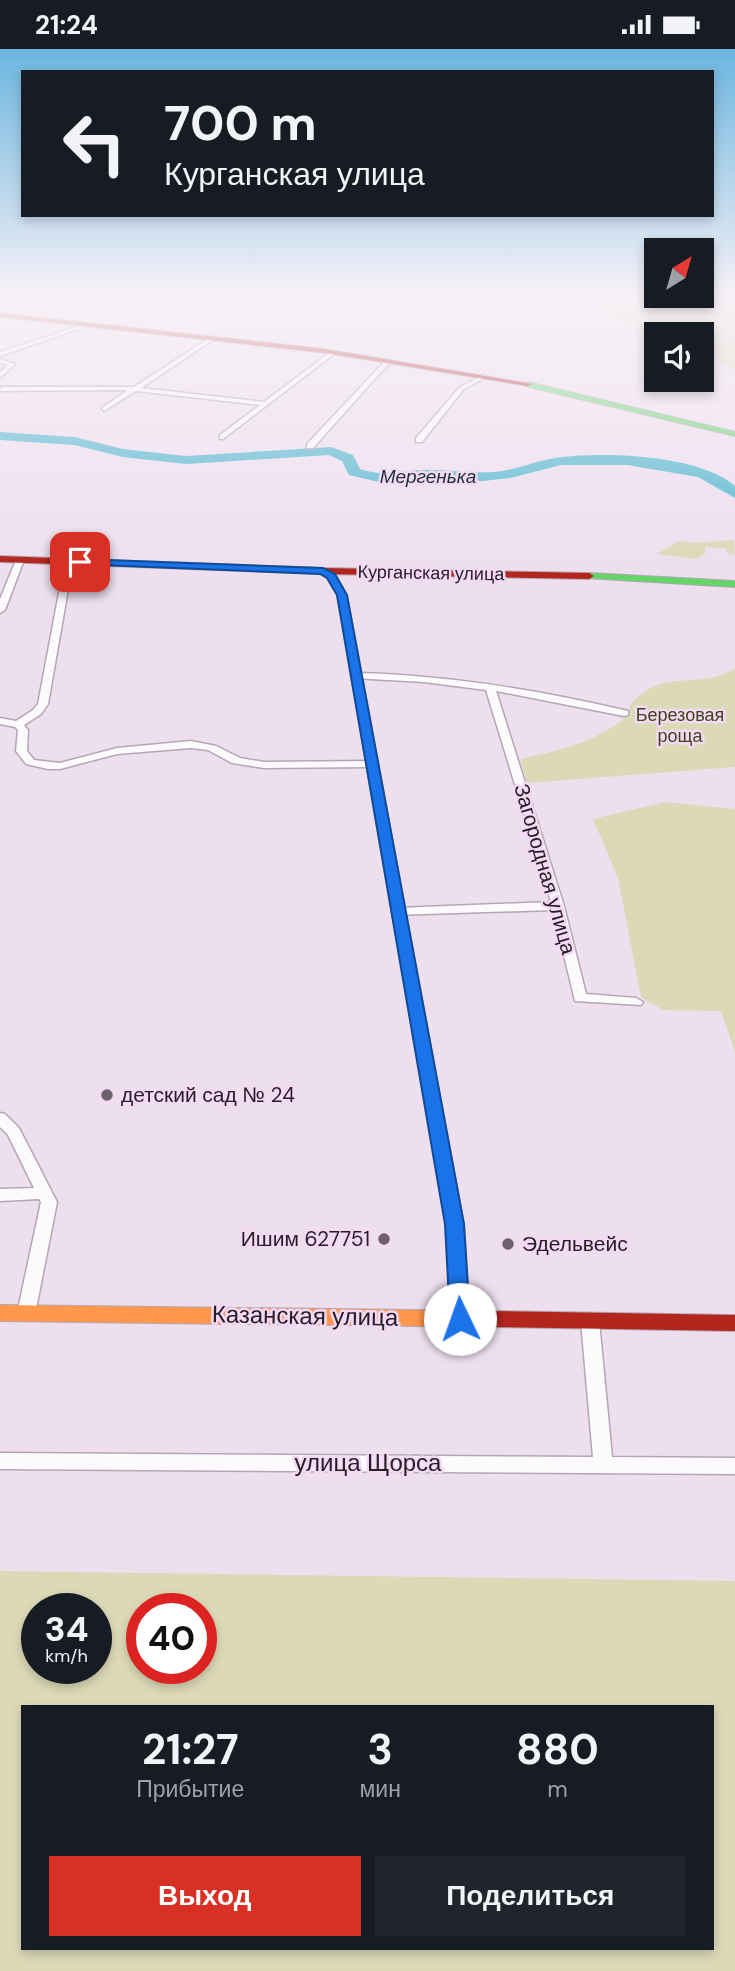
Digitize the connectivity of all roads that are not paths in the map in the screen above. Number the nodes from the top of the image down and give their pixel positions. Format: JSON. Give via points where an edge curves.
{"nodes":[{"id":1,"x":141,"y":385,"type":"edge"},
{"id":2,"x":290,"y":385,"type":"edge"},
{"id":3,"x":366,"y":385,"type":"edge"},
{"id":4,"x":468,"y":385,"type":"edge"},
{"id":5,"x":530,"y":385,"type":"edge"},
{"id":6,"x":0,"y":388,"type":"edge"},
{"id":7,"x":134,"y":389,"type":"junction"},
{"id":8,"x":265,"y":404,"type":"junction"},
{"id":9,"x":104,"y":409,"type":"dead end"},
{"id":10,"x":735,"y":434,"type":"edge"},
{"id":11,"x":223,"y":437,"type":"dead end"},
{"id":12,"x":419,"y":440,"type":"dead end"},
{"id":13,"x":310,"y":446,"type":"dead end"},
{"id":14,"x":0,"y":559,"type":"edge"},
{"id":15,"x":20,"y":560,"type":"junction"},
{"id":16,"x":69,"y":561,"type":"junction"},
{"id":17,"x":323,"y":571,"type":"junction"},
{"id":18,"x":735,"y":585,"type":"edge"},
{"id":19,"x":0,"y":610,"type":"edge"},
{"id":20,"x":356,"y":676,"type":"junction"},
{"id":21,"x":491,"y":687,"type":"junction"},
{"id":22,"x":624,"y":713,"type":"dead end"},
{"id":23,"x":0,"y":721,"type":"edge"},
{"id":24,"x":18,"y":724,"type":"junction"},
{"id":25,"x":371,"y":764,"type":"junction"},
{"id":26,"x":558,"y":906,"type":"junction"},
{"id":27,"x":398,"y":912,"type":"junction"},
{"id":28,"x":636,"y":1002,"type":"dead end"},
{"id":29,"x":0,"y":1118,"type":"edge"},
{"id":30,"x":44,"y":1193,"type":"junction"},
{"id":31,"x":0,"y":1195,"type":"edge"},
{"id":32,"x":0,"y":1314,"type":"edge"},
{"id":33,"x":26,"y":1314,"type":"junction"},
{"id":34,"x":460,"y":1319,"type":"junction"},
{"id":35,"x":590,"y":1321,"type":"junction"},
{"id":36,"x":735,"y":1323,"type":"edge"},
{"id":37,"x":0,"y":1461,"type":"edge"},
{"id":38,"x":603,"y":1464,"type":"junction"},
{"id":39,"x":735,"y":1466,"type":"edge"}],
"edges":[{"from":1,"to":7,"type":"street"},
{"from":2,"to":8,"type":"street"},
{"from":3,"to":13,"type":"street"},
{"from":4,"to":12,"type":"street"},
{"from":5,"to":10,"type":"main road"},
{"from":6,"to":7,"type":"street"},
{"from":7,"to":8,"type":"street"},
{"from":7,"to":9,"type":"street"},
{"from":8,"to":11,"type":"street"},
{"from":14,"to":15,"type":"main road","name":"Курганская улица"},
{"from":15,"to":16,"type":"main road","name":"Курганская улица"},
{"from":15,"to":19,"type":"street"},
{"from":16,"to":17,"type":"main road","name":"Курганская улица"},
{"from":16,"to":24,"type":"street","via":[[43,704]]},
{"from":17,"to":18,"type":"main road","name":"Курганская улица","via":[[579,576]]},
{"from":17,"to":20,"type":"main road","via":[[342,595]]},
{"from":20,"to":21,"type":"street","via":[[410,676]]},
{"from":20,"to":25,"type":"main road"},
{"from":21,"to":22,"type":"street"},
{"from":21,"to":26,"type":"street","name":"Загородная улица"},
{"from":23,"to":24,"type":"street"},
{"from":24,"to":25,"type":"street","via":[[23,730],[23,758],[46,766],[70,766],[127,749],[197,745],[232,759],[268,765]]},
{"from":25,"to":27,"type":"main road"},
{"from":26,"to":27,"type":"street"},
{"from":26,"to":28,"type":"street","name":"Загородная улица","via":[[580,998]]},
{"from":27,"to":34,"type":"main road","via":[[455,1224]]},
{"from":29,"to":30,"type":"street","via":[[14,1132]]},
{"from":30,"to":31,"type":"street"},
{"from":30,"to":33,"type":"street","via":[[49,1202]]},
{"from":32,"to":33,"type":"main road","name":"Казанская улица"},
{"from":33,"to":34,"type":"main road","name":"Казанская улица"},
{"from":34,"to":35,"type":"main road","name":"Казанская улица"},
{"from":35,"to":36,"type":"main road","name":"Казанская улица"},
{"from":35,"to":38,"type":"street"},
{"from":37,"to":38,"type":"street","name":"улица Щорса"},
{"from":38,"to":39,"type":"street","name":"улица Щорса"}]}
